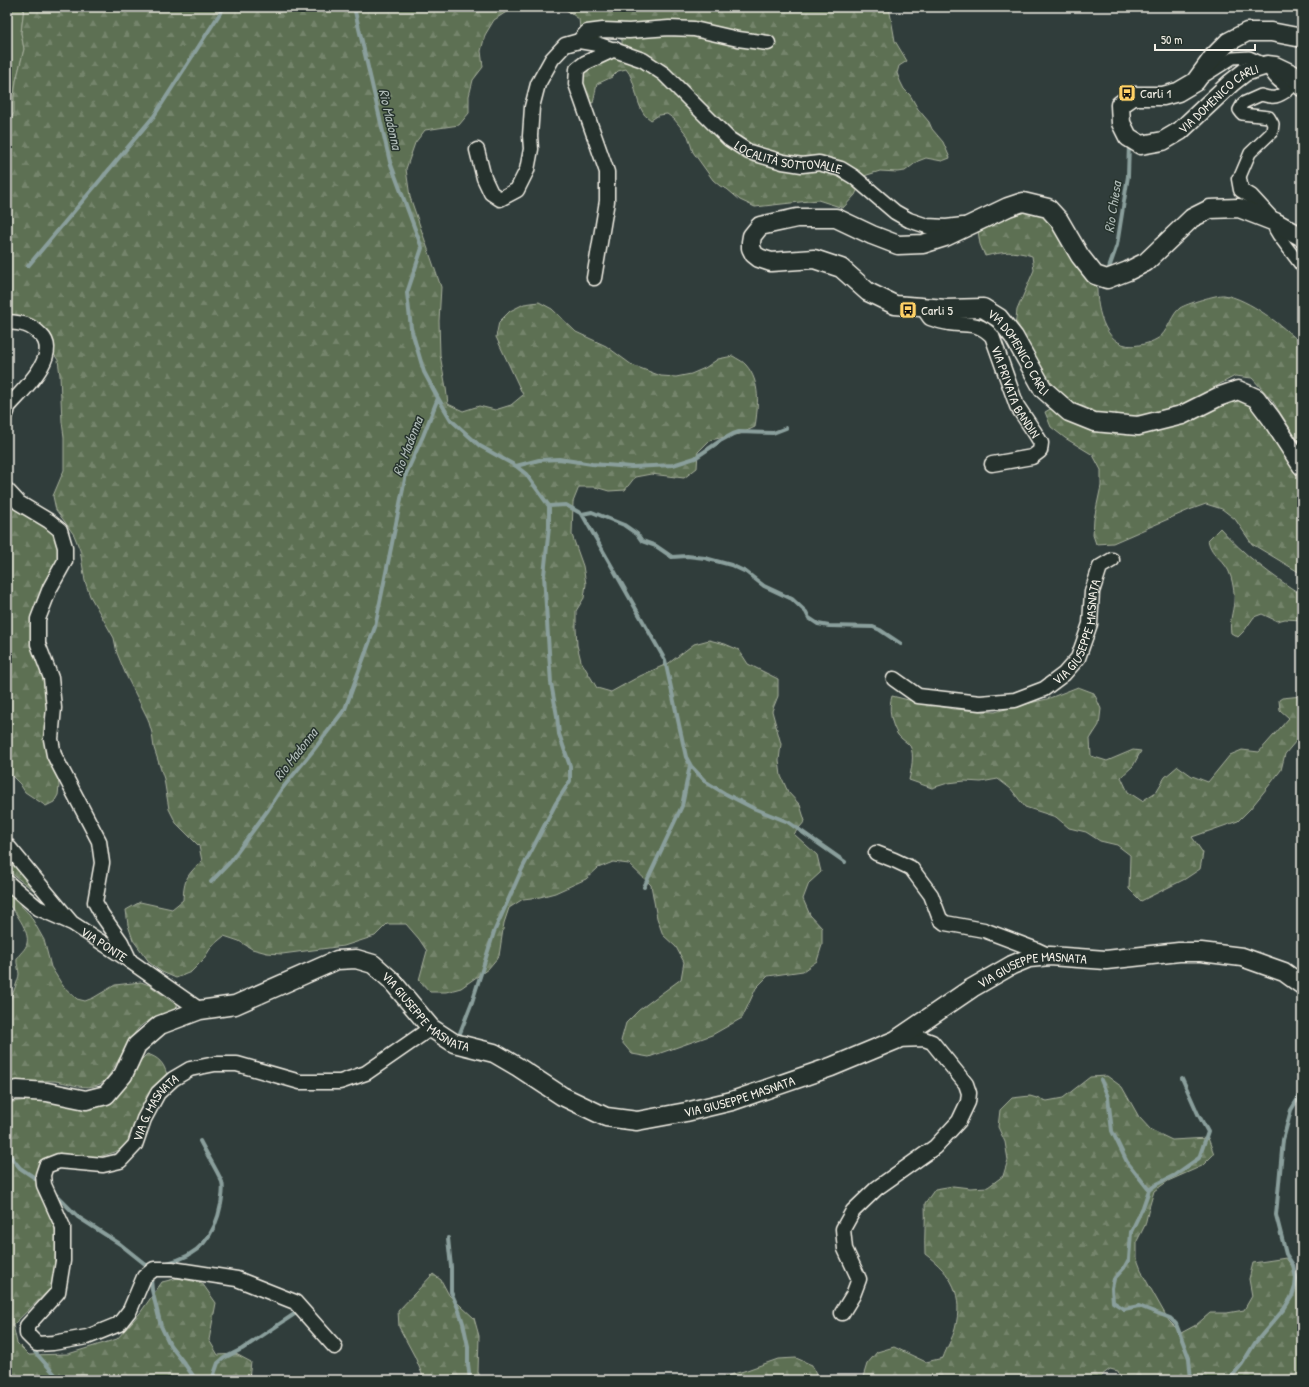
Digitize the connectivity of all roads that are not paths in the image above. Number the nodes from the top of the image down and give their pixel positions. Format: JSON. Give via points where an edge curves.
{"nodes":[{"id":1,"x":1302,"y":38,"type":"edge"},
{"id":2,"x":579,"y":41,"type":"junction"},
{"id":3,"x":768,"y":43,"type":"dead end"},
{"id":4,"x":615,"y":50,"type":"junction"},
{"id":5,"x":1267,"y":65,"type":"junction"},
{"id":6,"x":1195,"y":82,"type":"junction"},
{"id":7,"x":1302,"y":87,"type":"edge"},
{"id":8,"x":477,"y":150,"type":"dead end"},
{"id":9,"x":1239,"y":179,"type":"joint"},
{"id":10,"x":977,"y":222,"type":"junction"},
{"id":11,"x":1275,"y":222,"type":"junction"},
{"id":12,"x":1302,"y":237,"type":"edge"},
{"id":13,"x":1302,"y":267,"type":"edge"},
{"id":14,"x":594,"y":278,"type":"dead end"},
{"id":15,"x":923,"y":308,"type":"junction"},
{"id":16,"x":7,"y":322,"type":"edge"},
{"id":17,"x":7,"y":412,"type":"edge"},
{"id":18,"x":992,"y":464,"type":"dead end"},
{"id":19,"x":1302,"y":466,"type":"edge"},
{"id":20,"x":7,"y":490,"type":"edge"},
{"id":21,"x":1112,"y":560,"type":"dead end"},
{"id":22,"x":894,"y":679,"type":"dead end"},
{"id":23,"x":7,"y":845,"type":"edge"},
{"id":24,"x":876,"y":853,"type":"dead end"},
{"id":25,"x":7,"y":882,"type":"edge"},
{"id":26,"x":72,"y":923,"type":"junction"},
{"id":27,"x":1050,"y":956,"type":"junction"},
{"id":28,"x":130,"y":961,"type":"junction"},
{"id":29,"x":1302,"y":985,"type":"edge"},
{"id":30,"x":200,"y":1010,"type":"junction"},
{"id":31,"x":431,"y":1028,"type":"junction"},
{"id":32,"x":896,"y":1040,"type":"junction"},
{"id":33,"x":7,"y":1092,"type":"edge"},
{"id":34,"x":842,"y":1313,"type":"dead end"},
{"id":35,"x":336,"y":1347,"type":"dead end"}],
"edges":[{"from":1,"to":6,"type":"street","via":[[1271,32],[1247,32],[1228,42]]},
{"from":2,"to":3,"type":"street","via":[[587,32],[669,28],[694,29],[738,40]]},
{"from":2,"to":4,"type":"street","name":"LOCALITÀ SOTTOVALLE"},
{"from":2,"to":8,"type":"street","via":[[565,45],[552,59],[538,84],[532,107],[531,149],[527,170],[517,190],[500,199],[491,193],[484,178]]},
{"from":4,"to":10,"type":"street","name":"LOCALITÀ SOTTOVALLE","via":[[643,60],[664,74],[729,139],[749,152],[783,162],[802,165],[819,163],[841,169],[895,212],[927,226],[946,227]]},
{"from":4,"to":14,"type":"street","via":[[577,69],[576,84],[607,172],[607,201]]},
{"from":5,"to":6,"type":"street","via":[[1249,57],[1233,58]]},
{"from":5,"to":6,"type":"street","name":"VIA DOMENICO CARLI","via":[[1245,72],[1180,131],[1163,141],[1141,145],[1128,138],[1120,123],[1120,105],[1133,96],[1163,96],[1178,92]]},
{"from":5,"to":7,"type":"street","name":"VIA DOMENICO CARLI","via":[[1294,75]]},
{"from":5,"to":9,"type":"street","via":[[1278,82],[1290,89],[1271,98],[1261,95],[1243,103],[1239,110],[1242,114],[1269,117],[1273,124],[1272,132],[1250,153]]},
{"from":9,"to":11,"type":"street","via":[[1241,190],[1251,196]]},
{"from":10,"to":11,"type":"street","name":"VIA DOMENICO CARLI","via":[[1023,202],[1048,208],[1059,220],[1094,274],[1107,279],[1146,262],[1192,218],[1210,209],[1239,208]]},
{"from":10,"to":15,"type":"street","name":"VIA DOMENICO CARLI","via":[[945,238],[923,244],[898,245],[836,218],[797,218],[760,226],[752,236],[751,248],[754,254],[764,261],[814,259],[841,268],[868,292],[895,305]]},
{"from":11,"to":12,"type":"street","name":"VIA DOMENICO CARLI"},
{"from":11,"to":13,"type":"street","via":[[1275,230]]},
{"from":15,"to":18,"type":"street","name":"VIA PRIVATA BANDIN","via":[[930,318],[948,323],[976,325],[992,336],[1017,406],[1040,443],[1040,451],[1032,457]]},
{"from":15,"to":19,"type":"street","name":"VIA DOMENICO CARLI","via":[[983,308],[999,318],[1014,337],[1043,389],[1069,412],[1094,422],[1138,426],[1182,415],[1238,390],[1256,398]]},
{"from":16,"to":17,"type":"street","via":[[22,323],[34,328],[44,337],[47,353],[32,382],[8,407]]},
{"from":20,"to":28,"type":"street","via":[[19,503],[50,521],[60,530],[65,547],[65,561],[50,588],[38,619],[38,644],[51,678],[54,708],[50,739],[54,755],[99,841],[102,863],[95,902]]},
{"from":21,"to":22,"type":"street","name":"VIA GIUSEPPE MASNATA","via":[[1100,567],[1092,592],[1090,624],[1078,658],[1064,674],[1044,689],[1015,700],[980,703],[918,696]]},
{"from":23,"to":26,"type":"street"},
{"from":24,"to":27,"type":"street","via":[[911,868],[931,895],[940,919],[945,923],[984,930]]},
{"from":25,"to":26,"type":"street","name":"VIA PONTE","via":[[38,908]]},
{"from":26,"to":28,"type":"street","name":"VIA PONTE"},
{"from":27,"to":29,"type":"street","name":"VIA GIUSEPPE MASNATA","via":[[1106,960],[1201,952],[1242,957],[1284,972]]},
{"from":27,"to":32,"type":"street","name":"VIA GIUSEPPE MASNATA","via":[[1029,958],[1012,965],[972,988]]},
{"from":28,"to":30,"type":"street","name":"VIA PONTE"},
{"from":30,"to":31,"type":"street","name":"VIA GIUSEPPE MASNATA","via":[[235,1005],[337,960],[356,958],[373,964],[391,980]]},
{"from":30,"to":33,"type":"street","name":"VIA GIUSEPPE MASNATA","via":[[160,1025],[137,1045],[123,1075],[106,1095],[98,1099],[86,1100],[47,1092]]},
{"from":31,"to":32,"type":"street","name":"VIA GIUSEPPE MASNATA","via":[[454,1043],[494,1053],[562,1096],[606,1117],[637,1121],[732,1101],[831,1067]]},
{"from":31,"to":35,"type":"street","name":"VIA G. MASNATA","via":[[366,1073],[340,1082],[300,1082],[238,1064],[215,1064],[190,1069],[173,1079],[158,1093],[144,1119],[135,1145],[120,1161],[103,1165],[59,1161],[46,1166],[43,1175],[44,1185],[63,1227],[63,1261],[58,1292],[26,1326],[27,1334],[37,1344],[87,1337],[119,1324],[130,1310],[144,1277],[154,1269],[172,1269],[237,1279],[295,1302]]},
{"from":32,"to":34,"type":"street","via":[[924,1039],[932,1042],[966,1084],[968,1102],[959,1121],[936,1146],[877,1188],[853,1211],[843,1229],[845,1249],[859,1279]]}]}
